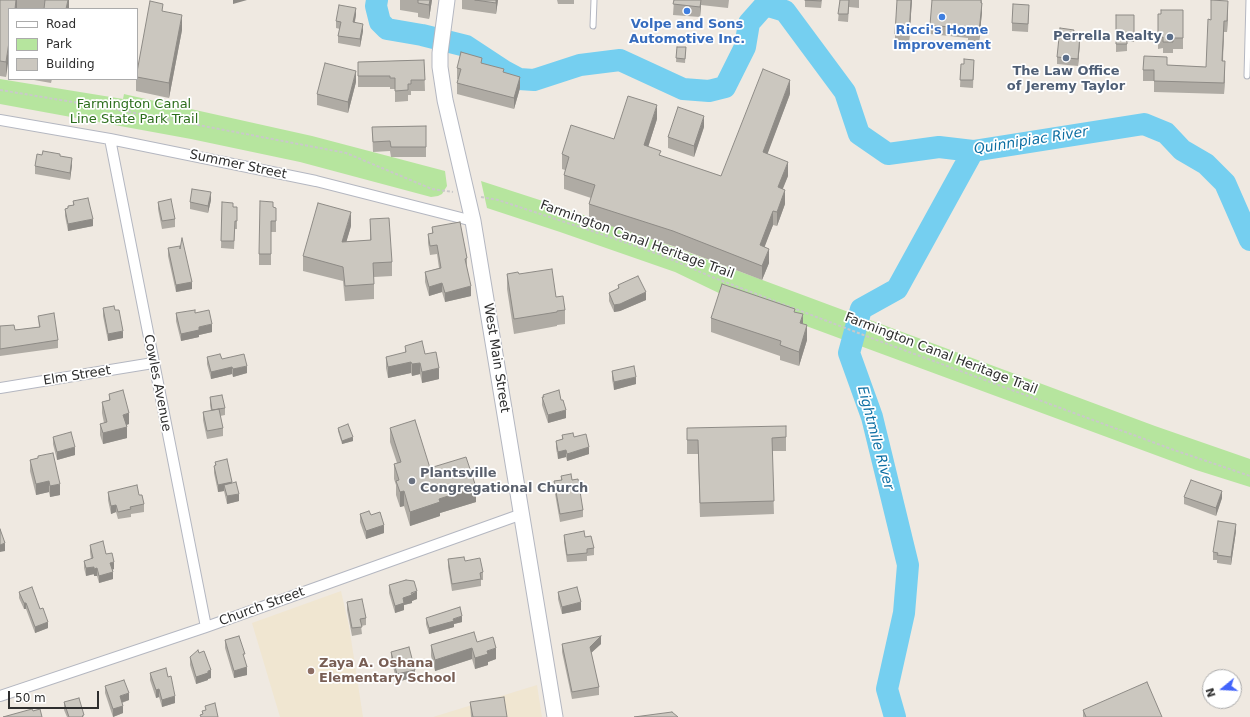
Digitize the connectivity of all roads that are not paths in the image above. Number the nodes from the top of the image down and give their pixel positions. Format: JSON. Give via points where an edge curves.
{"nodes":[{"id":1,"x":447,"y":0,"type":"edge"},
{"id":2,"x":594,"y":0,"type":"edge"},
{"id":3,"x":1249,"y":0,"type":"edge"},
{"id":4,"x":593,"y":26,"type":"dead end"},
{"id":5,"x":1247,"y":76,"type":"dead end"},
{"id":6,"x":0,"y":120,"type":"edge"},
{"id":7,"x":110,"y":139,"type":"junction"},
{"id":8,"x":473,"y":221,"type":"junction"},
{"id":9,"x":153,"y":363,"type":"junction"},
{"id":10,"x":0,"y":388,"type":"edge"},
{"id":11,"x":522,"y":514,"type":"junction"},
{"id":12,"x":206,"y":627,"type":"junction"},
{"id":13,"x":0,"y":696,"type":"edge"},
{"id":14,"x":555,"y":717,"type":"edge"}],
"edges":[{"from":1,"to":8,"type":"main road","name":"West Main Street","via":[[440,66],[445,100]]},
{"from":2,"to":4,"type":"lane"},
{"from":3,"to":5,"type":"lane"},
{"from":6,"to":7,"type":"street","name":"Summer Street"},
{"from":7,"to":8,"type":"street","name":"Summer Street","via":[[316,181]]},
{"from":7,"to":9,"type":"street","name":"Cowles Avenue"},
{"from":8,"to":11,"type":"main road","name":"West Main Street"},
{"from":9,"to":10,"type":"street","name":"Elm Street"},
{"from":9,"to":12,"type":"street","name":"Cowles Avenue"},
{"from":11,"to":12,"type":"street","name":"Church Street"},
{"from":11,"to":14,"type":"main road","name":"West Main Street"},
{"from":12,"to":13,"type":"street","name":"Church Street"}]}
